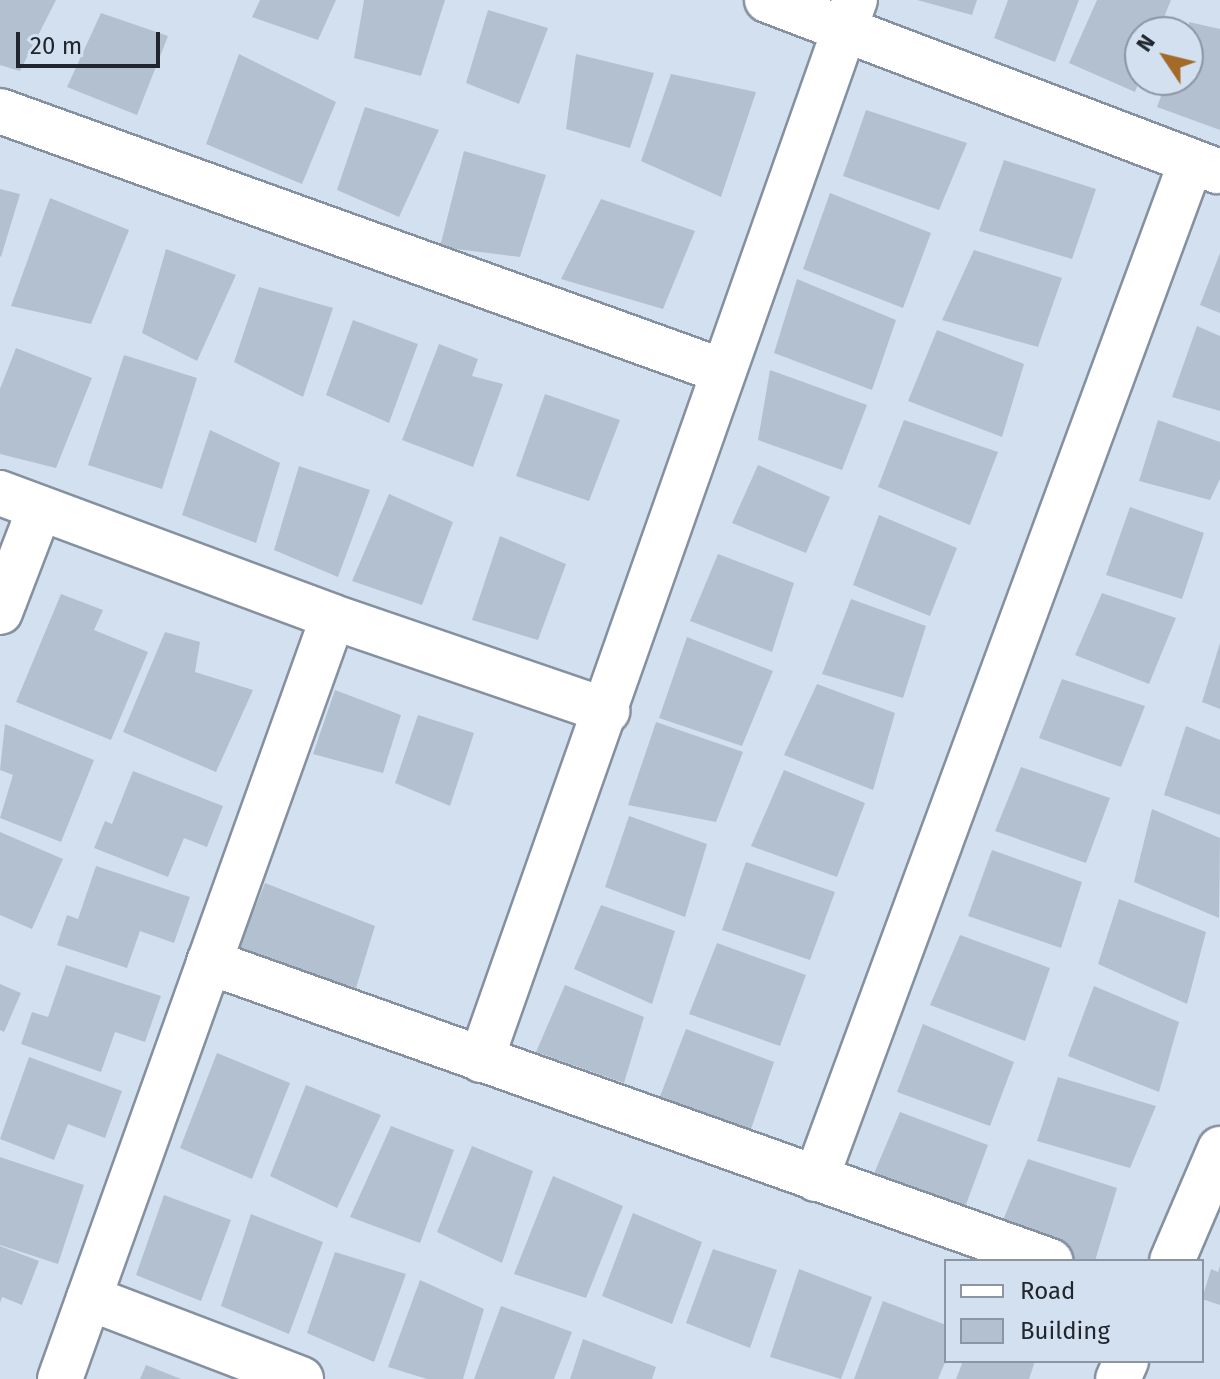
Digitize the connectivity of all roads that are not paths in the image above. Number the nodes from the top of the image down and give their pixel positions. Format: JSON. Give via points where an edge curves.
{"nodes":[{"id":1,"x":767,"y":0,"type":"edge"},
{"id":2,"x":850,"y":14,"type":"edge"},
{"id":3,"x":0,"y":111,"type":"edge"},
{"id":4,"x":1206,"y":167,"type":"edge"},
{"id":5,"x":722,"y":371,"type":"junction"},
{"id":6,"x":0,"y":493,"type":"edge"},
{"id":7,"x":40,"y":508,"type":"junction"},
{"id":8,"x":0,"y":612,"type":"edge"},
{"id":9,"x":333,"y":617,"type":"junction"},
{"id":10,"x":607,"y":711,"type":"junction"},
{"id":11,"x":209,"y":962,"type":"junction"},
{"id":12,"x":481,"y":1060,"type":"junction"},
{"id":13,"x":1220,"y":1149,"type":"edge"},
{"id":14,"x":816,"y":1179,"type":"junction"},
{"id":15,"x":1044,"y":1259,"type":"edge"},
{"id":16,"x":1173,"y":1259,"type":"edge"},
{"id":17,"x":89,"y":1298,"type":"junction"},
{"id":18,"x":60,"y":1379,"type":"edge"},
{"id":19,"x":301,"y":1379,"type":"edge"}],
"edges":[{"from":1,"to":2,"type":"street"},
{"from":2,"to":4,"type":"street"},
{"from":2,"to":5,"type":"street"},
{"from":3,"to":5,"type":"street"},
{"from":4,"to":14,"type":"street"},
{"from":5,"to":10,"type":"street"},
{"from":6,"to":7,"type":"street"},
{"from":7,"to":8,"type":"street"},
{"from":7,"to":9,"type":"street"},
{"from":9,"to":10,"type":"street"},
{"from":9,"to":11,"type":"street"},
{"from":10,"to":12,"type":"street"},
{"from":11,"to":12,"type":"street"},
{"from":11,"to":17,"type":"street"},
{"from":12,"to":14,"type":"street"},
{"from":13,"to":16,"type":"street"},
{"from":14,"to":15,"type":"street"},
{"from":17,"to":18,"type":"street"},
{"from":17,"to":19,"type":"street"}]}
